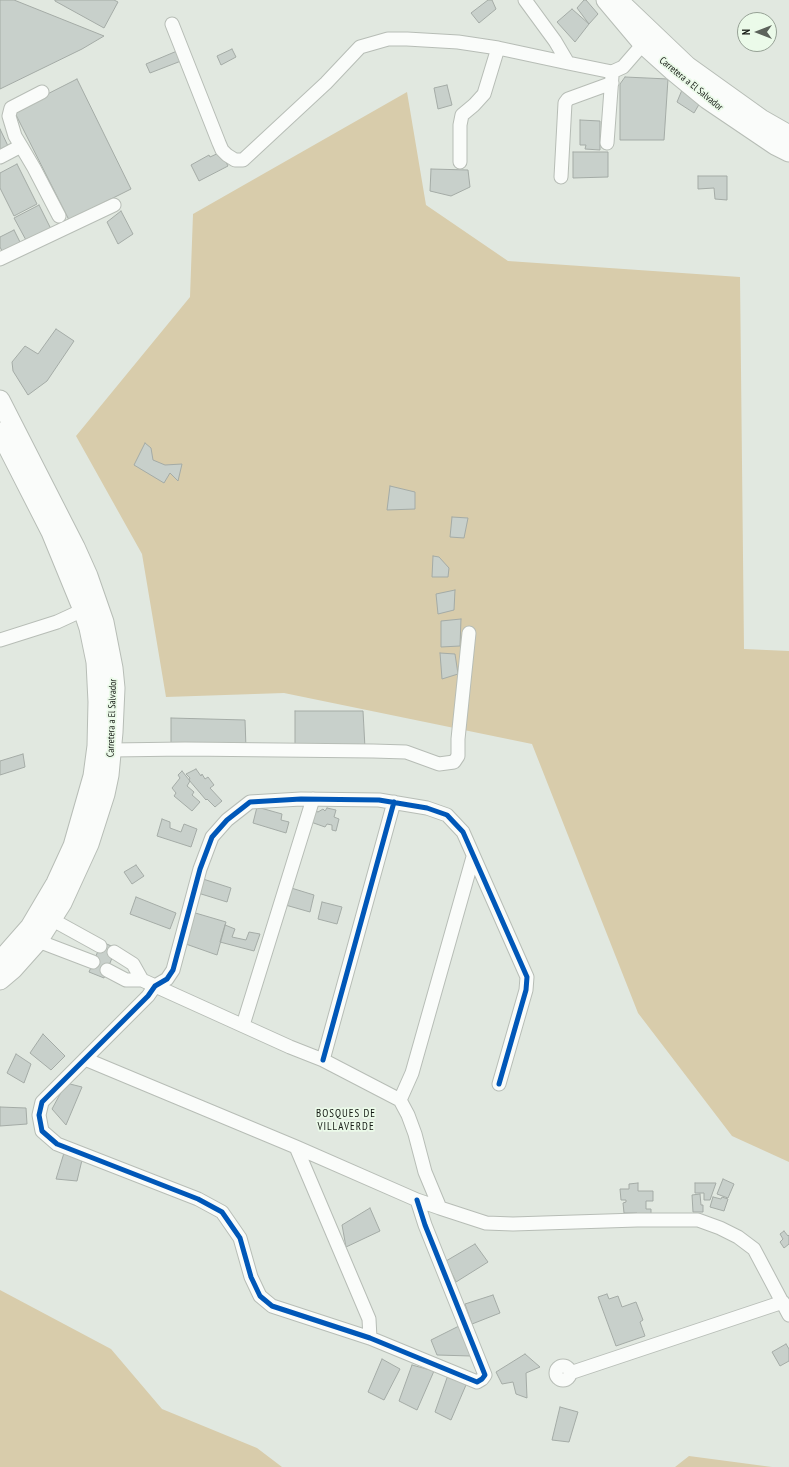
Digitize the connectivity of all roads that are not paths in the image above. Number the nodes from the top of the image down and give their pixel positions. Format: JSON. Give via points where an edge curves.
{"nodes":[{"id":1,"x":525,"y":0,"type":"edge"},
{"id":2,"x":606,"y":0,"type":"edge"},
{"id":3,"x":620,"y":0,"type":"edge"},
{"id":4,"x":172,"y":24,"type":"dead end"},
{"id":5,"x":644,"y":44,"type":"junction"},
{"id":6,"x":498,"y":48,"type":"junction"},
{"id":7,"x":568,"y":63,"type":"junction"},
{"id":8,"x":612,"y":78,"type":"junction"},
{"id":9,"x":42,"y":92,"type":"dead end"},
{"id":10,"x":789,"y":135,"type":"edge"},
{"id":11,"x":607,"y":143,"type":"dead end"},
{"id":12,"x":21,"y":146,"type":"junction"},
{"id":13,"x":789,"y":152,"type":"edge"},
{"id":14,"x":0,"y":156,"type":"edge"},
{"id":15,"x":460,"y":162,"type":"dead end"},
{"id":16,"x":561,"y":177,"type":"dead end"},
{"id":17,"x":114,"y":205,"type":"dead end"},
{"id":18,"x":59,"y":216,"type":"dead end"},
{"id":19,"x":0,"y":259,"type":"edge"},
{"id":20,"x":0,"y":400,"type":"edge"},
{"id":21,"x":0,"y":434,"type":"edge"},
{"id":22,"x":83,"y":610,"type":"junction"},
{"id":23,"x":469,"y":633,"type":"dead end"},
{"id":24,"x":0,"y":640,"type":"edge"},
{"id":25,"x":112,"y":750,"type":"junction"},
{"id":26,"x":313,"y":800,"type":"junction"},
{"id":27,"x":394,"y":802,"type":"junction"},
{"id":28,"x":473,"y":857,"type":"junction"},
{"id":29,"x":51,"y":919,"type":"junction"},
{"id":30,"x":38,"y":941,"type":"junction"},
{"id":31,"x":100,"y":946,"type":"dead end"},
{"id":32,"x":114,"y":952,"type":"dead end"},
{"id":33,"x":0,"y":961,"type":"edge"},
{"id":34,"x":94,"y":962,"type":"dead end"},
{"id":35,"x":108,"y":970,"type":"dead end"},
{"id":36,"x":0,"y":980,"type":"edge"},
{"id":37,"x":142,"y":980,"type":"junction"},
{"id":38,"x":155,"y":986,"type":"junction"},
{"id":39,"x":243,"y":1026,"type":"junction"},
{"id":40,"x":85,"y":1059,"type":"junction"},
{"id":41,"x":323,"y":1060,"type":"junction"},
{"id":42,"x":499,"y":1084,"type":"dead end"},
{"id":43,"x":400,"y":1100,"type":"junction"},
{"id":44,"x":296,"y":1147,"type":"junction"},
{"id":45,"x":417,"y":1200,"type":"junction"},
{"id":46,"x":440,"y":1208,"type":"junction"},
{"id":47,"x":783,"y":1302,"type":"junction"},
{"id":48,"x":789,"y":1315,"type":"edge"},
{"id":49,"x":370,"y":1338,"type":"junction"},
{"id":50,"x":570,"y":1373,"type":"dead end"}],
"edges":[{"from":1,"to":7,"type":"street"},
{"from":2,"to":5,"type":"highway","name":"Carretera a El Salvador"},
{"from":3,"to":10,"type":"highway","name":"Carretera a El Salvador","via":[[687,66],[761,119]]},
{"from":4,"to":6,"type":"street","via":[[218,142],[222,150],[235,160],[243,160],[326,83],[360,47],[388,39],[407,39],[458,42]]},
{"from":5,"to":8,"type":"street"},
{"from":5,"to":13,"type":"highway","name":"Carretera a El Salvador","via":[[707,99]]},
{"from":6,"to":7,"type":"street"},
{"from":6,"to":15,"type":"street","via":[[484,94],[462,115]]},
{"from":7,"to":8,"type":"street"},
{"from":8,"to":11,"type":"street"},
{"from":8,"to":16,"type":"street","via":[[568,99],[565,103]]},
{"from":9,"to":12,"type":"street","via":[[11,108],[9,116]]},
{"from":12,"to":14,"type":"street"},
{"from":12,"to":18,"type":"street"},
{"from":17,"to":19,"type":"street"},
{"from":20,"to":25,"type":"highway","name":"Carretera a El Salvador","via":[[75,547],[104,622],[115,688]]},
{"from":21,"to":22,"type":"highway","name":"Carretera a El Salvador","via":[[51,532]]},
{"from":22,"to":24,"type":"street","via":[[57,622]]},
{"from":22,"to":33,"type":"highway","name":"Carretera a El Salvador","via":[[96,662],[98,682],[94,776],[73,846],[56,883],[30,927]]},
{"from":23,"to":25,"type":"street","via":[[458,756],[454,762],[439,764],[406,752]]},
{"from":25,"to":29,"type":"highway","name":"Carretera a El Salvador","via":[[105,794],[88,844],[62,903]]},
{"from":26,"to":27,"type":"street"},
{"from":26,"to":38,"type":"street","via":[[250,802],[227,820],[212,837],[200,869],[172,970],[167,979]]},
{"from":26,"to":39,"type":"street"},
{"from":27,"to":28,"type":"street","via":[[427,808],[447,815],[463,832]]},
{"from":27,"to":41,"type":"street"},
{"from":28,"to":42,"type":"street","via":[[527,977],[526,990]]},
{"from":28,"to":43,"type":"street","via":[[412,1073]]},
{"from":29,"to":30,"type":"highway","name":"Carretera a El Salvador"},
{"from":29,"to":31,"type":"street"},
{"from":30,"to":34,"type":"street"},
{"from":30,"to":36,"type":"highway","name":"Carretera a El Salvador"},
{"from":32,"to":37,"type":"street","via":[[133,964]]},
{"from":35,"to":37,"type":"street","via":[[126,980]]},
{"from":37,"to":38,"type":"street"},
{"from":38,"to":39,"type":"street"},
{"from":38,"to":40,"type":"street"},
{"from":39,"to":41,"type":"street"},
{"from":40,"to":44,"type":"street"},
{"from":40,"to":49,"type":"street","via":[[42,1102],[39,1115],[42,1131],[57,1144],[198,1199],[222,1212],[240,1238],[251,1277],[260,1296],[272,1306]]},
{"from":41,"to":43,"type":"street"},
{"from":43,"to":46,"type":"street","via":[[408,1115],[425,1172]]},
{"from":44,"to":45,"type":"street"},
{"from":44,"to":49,"type":"street","via":[[369,1319]]},
{"from":45,"to":46,"type":"street"},
{"from":45,"to":49,"type":"street","via":[[485,1375],[477,1382]]},
{"from":46,"to":47,"type":"street","via":[[486,1223],[698,1220],[738,1237],[754,1249]]},
{"from":47,"to":48,"type":"street"},
{"from":47,"to":50,"type":"street"}]}
